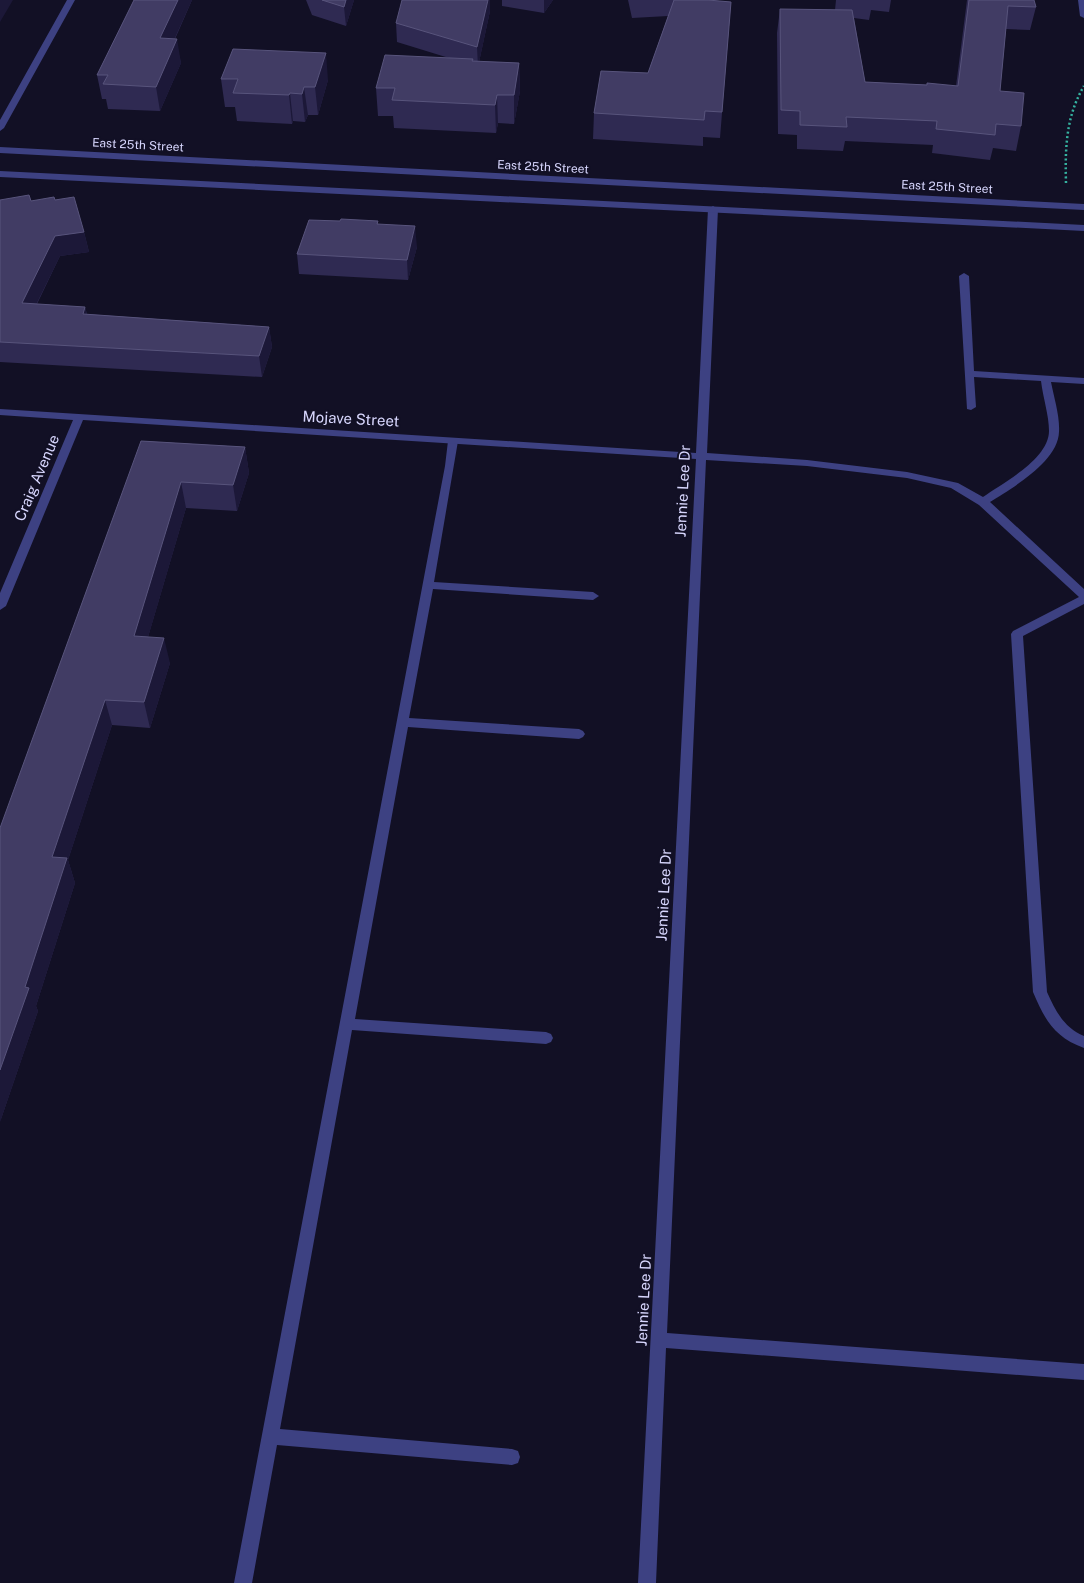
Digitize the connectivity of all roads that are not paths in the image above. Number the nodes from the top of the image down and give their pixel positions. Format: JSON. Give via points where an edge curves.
{"nodes":[{"id":1,"x":71,"y":0,"type":"edge"},
{"id":2,"x":1082,"y":0,"type":"edge"},
{"id":3,"x":1084,"y":16,"type":"edge"},
{"id":4,"x":0,"y":128,"type":"edge"},
{"id":5,"x":0,"y":150,"type":"edge"},
{"id":6,"x":0,"y":174,"type":"edge"},
{"id":7,"x":1084,"y":206,"type":"edge"},
{"id":8,"x":713,"y":209,"type":"junction"},
{"id":9,"x":1084,"y":228,"type":"edge"},
{"id":10,"x":964,"y":276,"type":"dead end"},
{"id":11,"x":969,"y":374,"type":"junction"},
{"id":12,"x":1046,"y":379,"type":"junction"},
{"id":13,"x":1084,"y":381,"type":"edge"},
{"id":14,"x":971,"y":408,"type":"dead end"},
{"id":15,"x":0,"y":412,"type":"edge"},
{"id":16,"x":79,"y":418,"type":"junction"},
{"id":17,"x":453,"y":441,"type":"junction"},
{"id":18,"x":701,"y":456,"type":"junction"},
{"id":19,"x":983,"y":502,"type":"junction"},
{"id":20,"x":428,"y":585,"type":"junction"},
{"id":21,"x":593,"y":596,"type":"dead end"},
{"id":22,"x":1084,"y":597,"type":"edge"},
{"id":23,"x":0,"y":606,"type":"edge"},
{"id":24,"x":403,"y":722,"type":"junction"},
{"id":25,"x":579,"y":734,"type":"dead end"},
{"id":26,"x":347,"y":1024,"type":"junction"},
{"id":27,"x":546,"y":1038,"type":"dead end"},
{"id":28,"x":1084,"y":1042,"type":"edge"},
{"id":29,"x":659,"y":1340,"type":"junction"},
{"id":30,"x":1084,"y":1372,"type":"edge"},
{"id":31,"x":270,"y":1436,"type":"junction"},
{"id":32,"x":512,"y":1457,"type":"dead end"},
{"id":33,"x":243,"y":1583,"type":"edge"},
{"id":34,"x":647,"y":1583,"type":"edge"}],
"edges":[{"from":1,"to":4,"type":"street"},
{"from":2,"to":3,"type":"street"},
{"from":5,"to":7,"type":"street","name":"East 25th Street"},
{"from":6,"to":8,"type":"street"},
{"from":8,"to":9,"type":"street"},
{"from":8,"to":18,"type":"street","name":"Jennie Lee Dr"},
{"from":10,"to":11,"type":"street"},
{"from":11,"to":12,"type":"street"},
{"from":11,"to":14,"type":"street"},
{"from":12,"to":13,"type":"street"},
{"from":12,"to":19,"type":"street","via":[[1054,434],[1050,447],[1037,462]]},
{"from":15,"to":16,"type":"street","name":"Mojave Street"},
{"from":16,"to":17,"type":"street","name":"Mojave Street"},
{"from":16,"to":23,"type":"street","name":"Craig Avenue"},
{"from":17,"to":18,"type":"street","name":"Mojave Street"},
{"from":17,"to":20,"type":"street"},
{"from":18,"to":19,"type":"street","name":"Mojave Street","via":[[807,463],[907,475],[954,485]]},
{"from":18,"to":29,"type":"street","name":"Jennie Lee Dr"},
{"from":19,"to":22,"type":"street","name":"Mojave Street"},
{"from":20,"to":21,"type":"street"},
{"from":20,"to":24,"type":"street"},
{"from":22,"to":28,"type":"street","via":[[1017,634],[1040,992],[1052,1020],[1073,1039]]},
{"from":24,"to":25,"type":"street"},
{"from":24,"to":26,"type":"street"},
{"from":26,"to":27,"type":"street"},
{"from":26,"to":31,"type":"street"},
{"from":29,"to":30,"type":"street"},
{"from":29,"to":34,"type":"street","name":"Jennie Lee Dr"},
{"from":31,"to":32,"type":"street"},
{"from":31,"to":33,"type":"street"}]}
